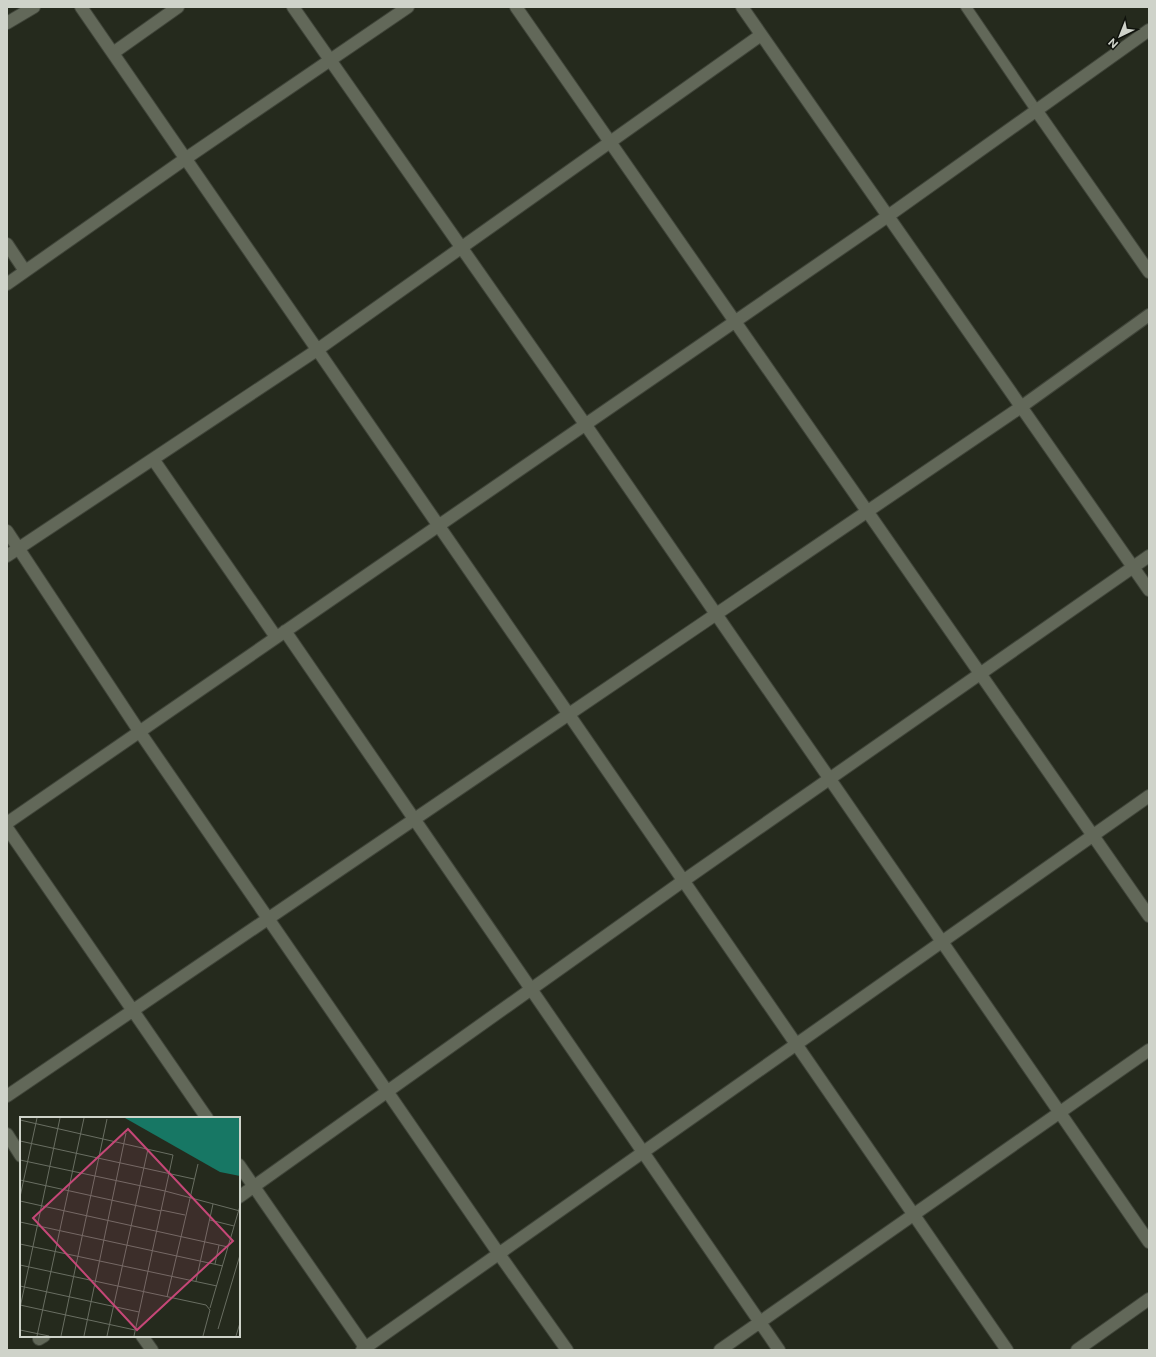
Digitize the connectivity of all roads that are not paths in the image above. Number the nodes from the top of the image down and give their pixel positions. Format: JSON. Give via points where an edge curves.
{"nodes":[{"id":1,"x":34,"y":7,"type":"edge"},
{"id":2,"x":81,"y":7,"type":"edge"},
{"id":3,"x":178,"y":7,"type":"edge"},
{"id":4,"x":293,"y":7,"type":"edge"},
{"id":5,"x":408,"y":7,"type":"edge"},
{"id":6,"x":516,"y":7,"type":"edge"},
{"id":7,"x":742,"y":7,"type":"edge"},
{"id":8,"x":966,"y":7,"type":"edge"},
{"id":9,"x":7,"y":23,"type":"edge"},
{"id":10,"x":1149,"y":30,"type":"edge"},
{"id":11,"x":761,"y":35,"type":"junction"},
{"id":12,"x":113,"y":53,"type":"junction"},
{"id":13,"x":330,"y":60,"type":"junction"},
{"id":14,"x":1036,"y":110,"type":"junction"},
{"id":15,"x":610,"y":142,"type":"junction"},
{"id":16,"x":185,"y":159,"type":"junction"},
{"id":17,"x":888,"y":216,"type":"junction"},
{"id":18,"x":7,"y":244,"type":"edge"},
{"id":19,"x":461,"y":247,"type":"junction"},
{"id":20,"x":25,"y":271,"type":"junction"},
{"id":21,"x":1149,"y":272,"type":"edge"},
{"id":22,"x":7,"y":284,"type":"edge"},
{"id":23,"x":1149,"y":315,"type":"edge"},
{"id":24,"x":735,"y":321,"type":"junction"},
{"id":25,"x":317,"y":350,"type":"junction"},
{"id":26,"x":1021,"y":407,"type":"junction"},
{"id":27,"x":585,"y":424,"type":"junction"},
{"id":28,"x":153,"y":459,"type":"junction"},
{"id":29,"x":867,"y":512,"type":"junction"},
{"id":30,"x":438,"y":526,"type":"junction"},
{"id":31,"x":7,"y":530,"type":"edge"},
{"id":32,"x":18,"y":549,"type":"junction"},
{"id":33,"x":7,"y":556,"type":"edge"},
{"id":34,"x":1149,"y":556,"type":"edge"},
{"id":35,"x":1133,"y":567,"type":"junction"},
{"id":36,"x":1149,"y":590,"type":"edge"},
{"id":37,"x":716,"y":614,"type":"junction"},
{"id":38,"x":280,"y":634,"type":"junction"},
{"id":39,"x":980,"y":674,"type":"junction"},
{"id":40,"x":568,"y":714,"type":"junction"},
{"id":41,"x":139,"y":731,"type":"junction"},
{"id":42,"x":829,"y":778,"type":"junction"},
{"id":43,"x":1149,"y":796,"type":"edge"},
{"id":44,"x":414,"y":819,"type":"junction"},
{"id":45,"x":7,"y":823,"type":"edge"},
{"id":46,"x":7,"y":828,"type":"edge"},
{"id":47,"x":1093,"y":835,"type":"junction"},
{"id":48,"x":683,"y":881,"type":"junction"},
{"id":49,"x":1149,"y":916,"type":"edge"},
{"id":50,"x":268,"y":918,"type":"junction"},
{"id":51,"x":942,"y":942,"type":"junction"},
{"id":52,"x":531,"y":989,"type":"junction"},
{"id":53,"x":132,"y":1010,"type":"junction"},
{"id":54,"x":796,"y":1045,"type":"junction"},
{"id":55,"x":1149,"y":1050,"type":"edge"},
{"id":56,"x":387,"y":1091,"type":"junction"},
{"id":57,"x":7,"y":1096,"type":"edge"},
{"id":58,"x":1059,"y":1112,"type":"junction"},
{"id":59,"x":206,"y":1117,"type":"edge"},
{"id":60,"x":7,"y":1134,"type":"edge"},
{"id":61,"x":643,"y":1152,"type":"junction"},
{"id":62,"x":20,"y":1154,"type":"edge"},
{"id":63,"x":240,"y":1166,"type":"edge"},
{"id":64,"x":254,"y":1187,"type":"junction"},
{"id":65,"x":240,"y":1196,"type":"edge"},
{"id":66,"x":913,"y":1214,"type":"junction"},
{"id":67,"x":1149,"y":1242,"type":"edge"},
{"id":68,"x":499,"y":1254,"type":"junction"},
{"id":69,"x":1149,"y":1300,"type":"edge"},
{"id":70,"x":760,"y":1322,"type":"junction"},
{"id":71,"x":143,"y":1337,"type":"edge"},
{"id":72,"x":365,"y":1349,"type":"edge"},
{"id":73,"x":152,"y":1350,"type":"edge"},
{"id":74,"x":567,"y":1350,"type":"edge"},
{"id":75,"x":720,"y":1350,"type":"edge"},
{"id":76,"x":779,"y":1350,"type":"edge"},
{"id":77,"x":1007,"y":1350,"type":"edge"},
{"id":78,"x":1077,"y":1350,"type":"edge"}],
"edges":[{"from":1,"to":9,"type":"street"},
{"from":2,"to":12,"type":"street"},
{"from":3,"to":12,"type":"street"},
{"from":4,"to":13,"type":"street"},
{"from":5,"to":13,"type":"street"},
{"from":6,"to":15,"type":"street"},
{"from":7,"to":11,"type":"street"},
{"from":8,"to":14,"type":"lane"},
{"from":10,"to":14,"type":"street"},
{"from":11,"to":15,"type":"street"},
{"from":11,"to":17,"type":"street"},
{"from":12,"to":16,"type":"street"},
{"from":13,"to":16,"type":"street"},
{"from":13,"to":19,"type":"street"},
{"from":14,"to":17,"type":"street"},
{"from":14,"to":21,"type":"street"},
{"from":15,"to":19,"type":"street"},
{"from":15,"to":24,"type":"street"},
{"from":16,"to":20,"type":"street"},
{"from":16,"to":25,"type":"street"},
{"from":17,"to":24,"type":"street"},
{"from":17,"to":26,"type":"street"},
{"from":18,"to":20,"type":"street"},
{"from":19,"to":25,"type":"street"},
{"from":19,"to":27,"type":"street"},
{"from":20,"to":22,"type":"street"},
{"from":23,"to":26,"type":"street"},
{"from":24,"to":27,"type":"street"},
{"from":24,"to":29,"type":"street"},
{"from":25,"to":28,"type":"street"},
{"from":25,"to":30,"type":"street"},
{"from":26,"to":29,"type":"street"},
{"from":26,"to":35,"type":"street"},
{"from":27,"to":30,"type":"street"},
{"from":27,"to":37,"type":"street"},
{"from":28,"to":32,"type":"street"},
{"from":28,"to":38,"type":"street"},
{"from":29,"to":37,"type":"street"},
{"from":29,"to":39,"type":"street"},
{"from":30,"to":38,"type":"street"},
{"from":30,"to":40,"type":"street"},
{"from":31,"to":32,"type":"street"},
{"from":32,"to":33,"type":"street"},
{"from":32,"to":41,"type":"street"},
{"from":34,"to":35,"type":"street"},
{"from":35,"to":36,"type":"street"},
{"from":35,"to":39,"type":"street"},
{"from":37,"to":40,"type":"street"},
{"from":37,"to":42,"type":"street"},
{"from":38,"to":41,"type":"street"},
{"from":38,"to":44,"type":"street"},
{"from":39,"to":42,"type":"street"},
{"from":39,"to":47,"type":"street"},
{"from":40,"to":44,"type":"street"},
{"from":40,"to":48,"type":"street"},
{"from":41,"to":45,"type":"street"},
{"from":41,"to":50,"type":"street"},
{"from":42,"to":48,"type":"street"},
{"from":42,"to":51,"type":"street"},
{"from":43,"to":47,"type":"street"},
{"from":44,"to":50,"type":"street"},
{"from":44,"to":52,"type":"street"},
{"from":46,"to":53,"type":"street"},
{"from":47,"to":49,"type":"street"},
{"from":47,"to":51,"type":"street"},
{"from":48,"to":52,"type":"street"},
{"from":48,"to":54,"type":"street"},
{"from":50,"to":53,"type":"street"},
{"from":50,"to":56,"type":"street"},
{"from":51,"to":54,"type":"street"},
{"from":51,"to":58,"type":"street"},
{"from":52,"to":56,"type":"street"},
{"from":52,"to":61,"type":"street"},
{"from":53,"to":57,"type":"street"},
{"from":53,"to":59,"type":"street"},
{"from":54,"to":61,"type":"street"},
{"from":54,"to":66,"type":"street"},
{"from":55,"to":58,"type":"street"},
{"from":56,"to":64,"type":"street"},
{"from":56,"to":68,"type":"street"},
{"from":58,"to":66,"type":"street"},
{"from":58,"to":67,"type":"street"},
{"from":60,"to":62,"type":"street"},
{"from":61,"to":68,"type":"street"},
{"from":61,"to":70,"type":"street"},
{"from":63,"to":64,"type":"street"},
{"from":64,"to":65,"type":"street"},
{"from":64,"to":72,"type":"street"},
{"from":66,"to":70,"type":"street"},
{"from":66,"to":77,"type":"street"},
{"from":68,"to":72,"type":"street"},
{"from":68,"to":74,"type":"street"},
{"from":69,"to":78,"type":"street"},
{"from":70,"to":75,"type":"street"},
{"from":70,"to":76,"type":"street"},
{"from":71,"to":73,"type":"street"}]}
